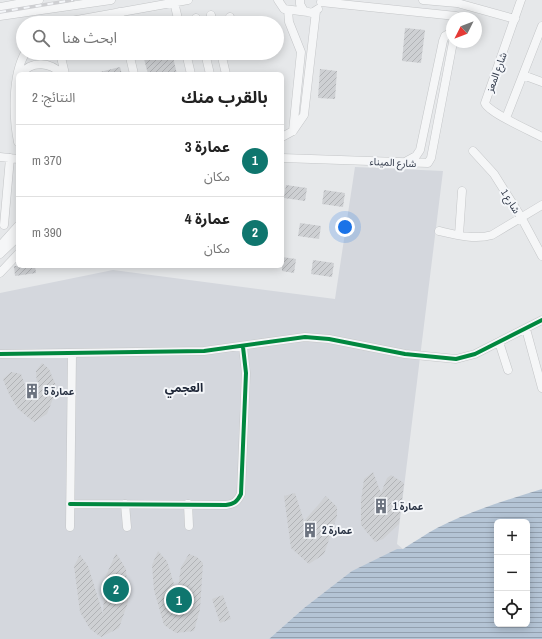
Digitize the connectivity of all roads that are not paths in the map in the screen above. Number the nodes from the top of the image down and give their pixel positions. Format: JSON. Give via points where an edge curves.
{"nodes":[{"id":1,"x":39,"y":0,"type":"edge"},
{"id":2,"x":111,"y":0,"type":"edge"},
{"id":3,"x":188,"y":0,"type":"edge"},
{"id":4,"x":278,"y":0,"type":"edge"},
{"id":5,"x":300,"y":0,"type":"edge"},
{"id":6,"x":423,"y":0,"type":"edge"},
{"id":7,"x":521,"y":0,"type":"edge"},
{"id":8,"x":321,"y":1,"type":"edge"},
{"id":9,"x":174,"y":2,"type":"junction"},
{"id":10,"x":457,"y":2,"type":"edge"},
{"id":11,"x":0,"y":6,"type":"edge"},
{"id":12,"x":288,"y":10,"type":"junction"},
{"id":13,"x":119,"y":12,"type":"junction"},
{"id":14,"x":312,"y":12,"type":"junction"},
{"id":15,"x":456,"y":12,"type":"edge"},
{"id":16,"x":0,"y":16,"type":"edge"},
{"id":17,"x":98,"y":16,"type":"edge"},
{"id":18,"x":120,"y":16,"type":"edge"},
{"id":19,"x":177,"y":16,"type":"edge"},
{"id":20,"x":446,"y":16,"type":"edge"},
{"id":21,"x":514,"y":19,"type":"junction"},
{"id":22,"x":542,"y":26,"type":"edge"},
{"id":23,"x":446,"y":35,"type":"edge"},
{"id":24,"x":452,"y":48,"type":"edge"},
{"id":25,"x":301,"y":52,"type":"junction"},
{"id":26,"x":311,"y":53,"type":"junction"},
{"id":27,"x":23,"y":60,"type":"edge"},
{"id":28,"x":61,"y":60,"type":"edge"},
{"id":29,"x":131,"y":60,"type":"edge"},
{"id":30,"x":188,"y":60,"type":"edge"},
{"id":31,"x":207,"y":60,"type":"edge"},
{"id":32,"x":225,"y":60,"type":"edge"},
{"id":33,"x":19,"y":72,"type":"edge"},
{"id":34,"x":24,"y":72,"type":"edge"},
{"id":35,"x":60,"y":72,"type":"edge"},
{"id":36,"x":63,"y":72,"type":"edge"},
{"id":37,"x":134,"y":72,"type":"edge"},
{"id":38,"x":191,"y":72,"type":"edge"},
{"id":39,"x":210,"y":72,"type":"edge"},
{"id":40,"x":226,"y":72,"type":"edge"},
{"id":41,"x":523,"y":75,"type":"junction"},
{"id":42,"x":542,"y":82,"type":"edge"},
{"id":43,"x":506,"y":118,"type":"junction"},
{"id":44,"x":293,"y":131,"type":"junction"},
{"id":45,"x":284,"y":136,"type":"edge"},
{"id":46,"x":542,"y":137,"type":"edge"},
{"id":47,"x":473,"y":152,"type":"dead end"},
{"id":48,"x":0,"y":157,"type":"edge"},
{"id":49,"x":284,"y":158,"type":"edge"},
{"id":50,"x":14,"y":159,"type":"edge"},
{"id":51,"x":404,"y":162,"type":"junction"},
{"id":52,"x":462,"y":191,"type":"dead end"},
{"id":53,"x":542,"y":205,"type":"edge"},
{"id":54,"x":521,"y":217,"type":"junction"},
{"id":55,"x":4,"y":225,"type":"dead end"},
{"id":56,"x":16,"y":228,"type":"edge"},
{"id":57,"x":439,"y":231,"type":"dead end"},
{"id":58,"x":459,"y":235,"type":"junction"},
{"id":59,"x":16,"y":239,"type":"edge"},
{"id":60,"x":0,"y":246,"type":"edge"},
{"id":61,"x":0,"y":254,"type":"edge"},
{"id":62,"x":16,"y":256,"type":"edge"},
{"id":63,"x":542,"y":256,"type":"edge"},
{"id":64,"x":0,"y":273,"type":"edge"},
{"id":65,"x":542,"y":320,"type":"edge"},
{"id":66,"x":526,"y":329,"type":"junction"},
{"id":67,"x":499,"y":342,"type":"junction"},
{"id":68,"x":243,"y":347,"type":"junction"},
{"id":69,"x":72,"y":353,"type":"junction"},
{"id":70,"x":0,"y":354,"type":"edge"},
{"id":71,"x":508,"y":370,"type":"dead end"},
{"id":72,"x":542,"y":388,"type":"edge"},
{"id":73,"x":70,"y":504,"type":"junction"},
{"id":74,"x":126,"y":504,"type":"junction"},
{"id":75,"x":188,"y":504,"type":"junction"},
{"id":76,"x":189,"y":526,"type":"dead end"},
{"id":77,"x":70,"y":527,"type":"dead end"},
{"id":78,"x":127,"y":527,"type":"dead end"}],
"edges":[{"from":1,"to":11,"type":"street"},
{"from":2,"to":16,"type":"street"},
{"from":3,"to":9,"type":"street"},
{"from":4,"to":12,"type":"street","via":[[281,7]]},
{"from":5,"to":14,"type":"street","via":[[302,8]]},
{"from":6,"to":10,"type":"street"},
{"from":7,"to":21,"type":"street","name":"شارع المعز"},
{"from":8,"to":14,"type":"street","via":[[319,9]]},
{"from":8,"to":20,"type":"street"},
{"from":9,"to":13,"type":"street"},
{"from":9,"to":19,"type":"street"},
{"from":10,"to":15,"type":"street"},
{"from":10,"to":21,"type":"street"},
{"from":12,"to":14,"type":"street"},
{"from":12,"to":25,"type":"street","via":[[289,22]]},
{"from":13,"to":17,"type":"street"},
{"from":13,"to":18,"type":"street"},
{"from":14,"to":26,"type":"street"},
{"from":21,"to":43,"type":"street","name":"شارع المعز","via":[[485,102],[487,107]]},
{"from":22,"to":41,"type":"street"},
{"from":23,"to":51,"type":"street","via":[[442,41],[420,150],[416,156]]},
{"from":24,"to":51,"type":"street","name":"شارع الميناء","via":[[430,161],[426,164]]},
{"from":25,"to":26,"type":"street"},
{"from":25,"to":44,"type":"street"},
{"from":26,"to":44,"type":"street","via":[[304,115]]},
{"from":27,"to":33,"type":"street"},
{"from":28,"to":36,"type":"street"},
{"from":29,"to":37,"type":"street"},
{"from":30,"to":38,"type":"street"},
{"from":31,"to":39,"type":"street"},
{"from":32,"to":40,"type":"street"},
{"from":34,"to":35,"type":"street","via":[[29,67],[46,64]]},
{"from":41,"to":42,"type":"street"},
{"from":41,"to":43,"type":"street"},
{"from":43,"to":46,"type":"street","name":"شارع المعز"},
{"from":44,"to":45,"type":"street"},
{"from":47,"to":54,"type":"street","name":"شارع 1","via":[[494,174]]},
{"from":48,"to":50,"type":"street"},
{"from":49,"to":51,"type":"street","name":"شارع الميناء"},
{"from":50,"to":55,"type":"street"},
{"from":52,"to":58,"type":"street"},
{"from":53,"to":54,"type":"street"},
{"from":54,"to":58,"type":"street","via":[[492,235]]},
{"from":54,"to":63,"type":"street","name":"شارع 1"},
{"from":56,"to":60,"type":"street"},
{"from":57,"to":58,"type":"street"},
{"from":59,"to":61,"type":"street"},
{"from":62,"to":64,"type":"street"},
{"from":65,"to":66,"type":"street"},
{"from":66,"to":67,"type":"street"},
{"from":66,"to":72,"type":"street"},
{"from":67,"to":68,"type":"street","via":[[465,358],[446,359],[315,337],[292,337]]},
{"from":67,"to":71,"type":"street"},
{"from":68,"to":69,"type":"street","via":[[204,351]]},
{"from":68,"to":75,"type":"street","via":[[246,373],[241,494],[238,501],[233,504]]},
{"from":69,"to":70,"type":"street"},
{"from":69,"to":73,"type":"street"},
{"from":73,"to":74,"type":"street"},
{"from":73,"to":77,"type":"street"},
{"from":74,"to":75,"type":"street"},
{"from":74,"to":78,"type":"street"},
{"from":75,"to":76,"type":"street"}]}
